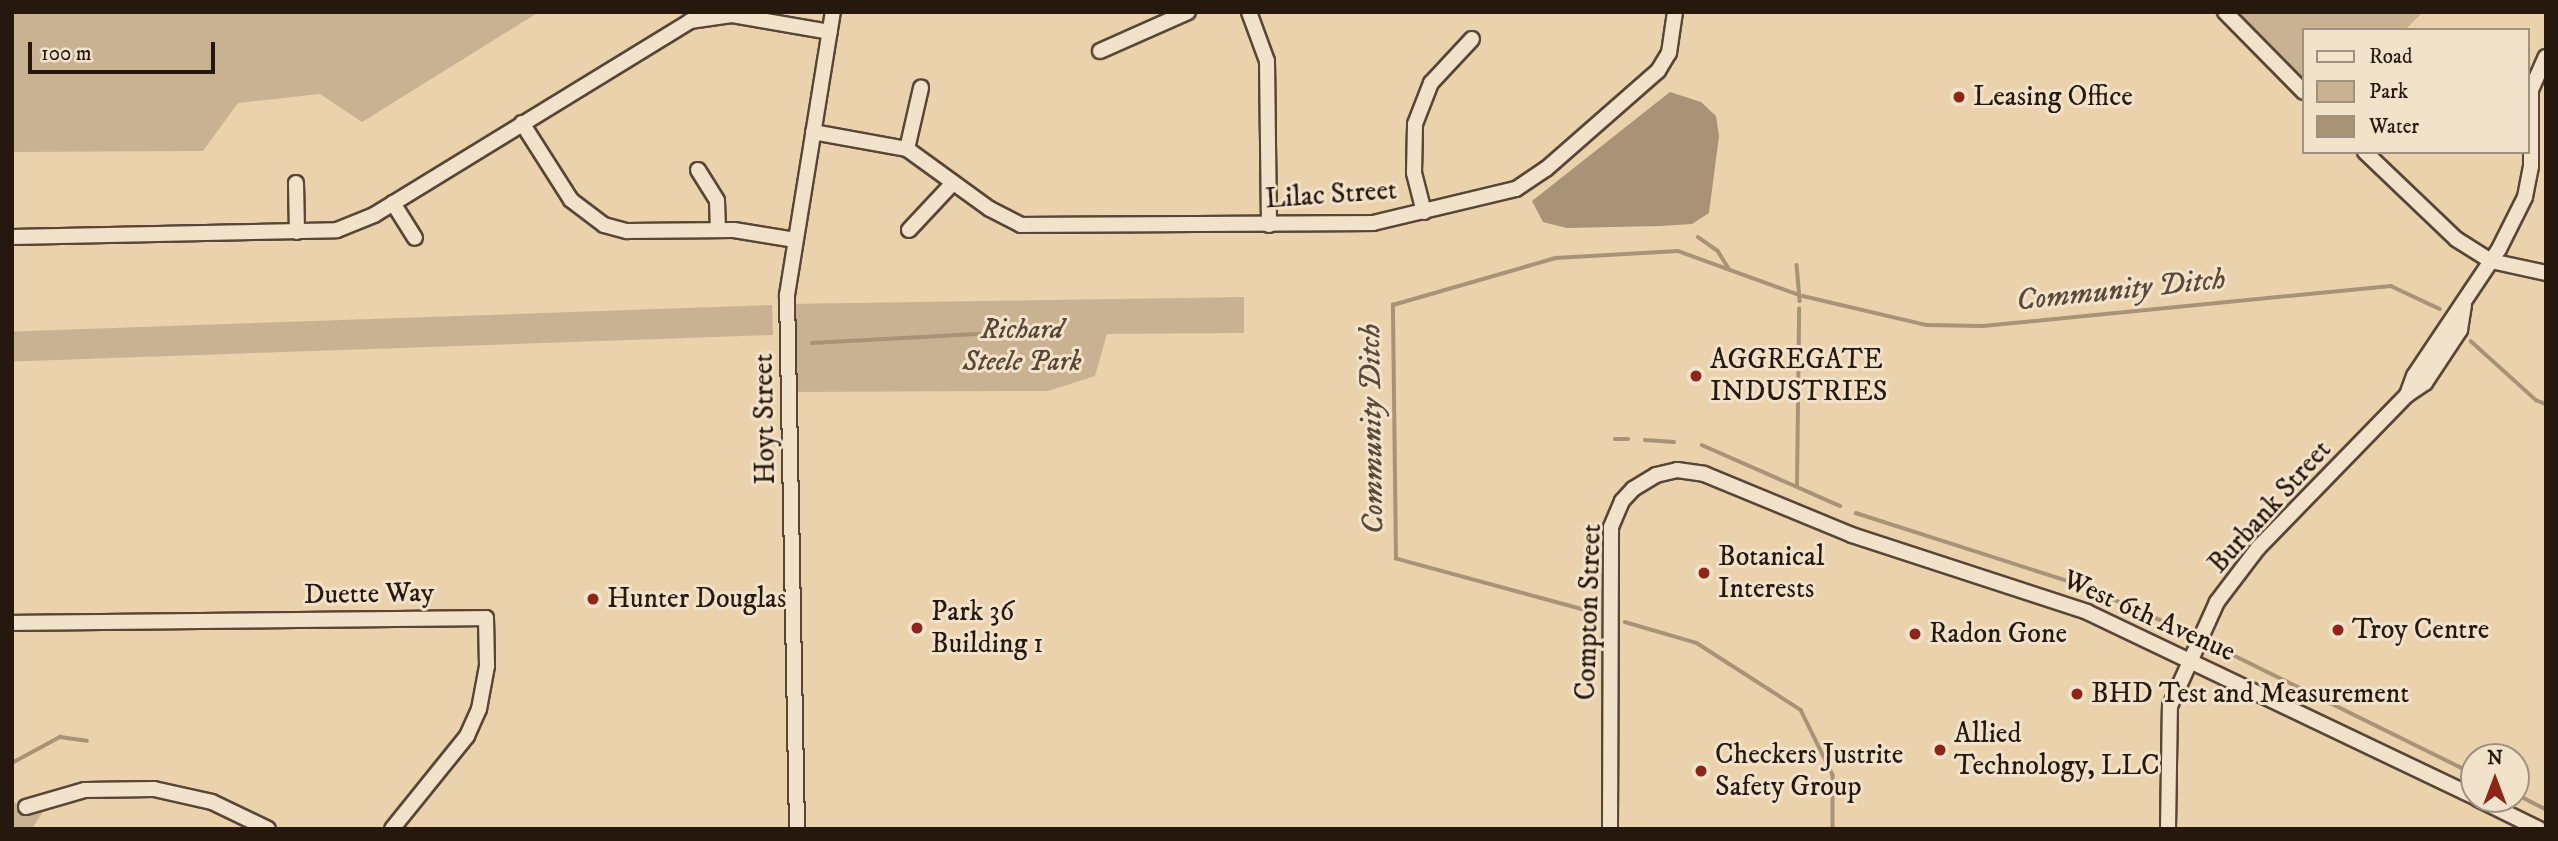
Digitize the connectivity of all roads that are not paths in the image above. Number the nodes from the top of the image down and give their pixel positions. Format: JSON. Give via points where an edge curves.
{"nodes":[{"id":1,"x":833,"y":12,"type":"edge"},
{"id":2,"x":1188,"y":12,"type":"edge"},
{"id":3,"x":1249,"y":12,"type":"edge"},
{"id":4,"x":1675,"y":12,"type":"edge"},
{"id":5,"x":2225,"y":12,"type":"edge"},
{"id":6,"x":830,"y":32,"type":"junction"},
{"id":7,"x":1472,"y":39,"type":"dead end"},
{"id":8,"x":1100,"y":51,"type":"dead end"},
{"id":9,"x":2546,"y":57,"type":"edge"},
{"id":10,"x":921,"y":88,"type":"dead end"},
{"id":11,"x":2302,"y":90,"type":"edge"},
{"id":12,"x":522,"y":123,"type":"junction"},
{"id":13,"x":813,"y":132,"type":"junction"},
{"id":14,"x":2530,"y":136,"type":"edge"},
{"id":15,"x":907,"y":149,"type":"junction"},
{"id":16,"x":2367,"y":154,"type":"edge"},
{"id":17,"x":2530,"y":154,"type":"edge"},
{"id":18,"x":698,"y":170,"type":"dead end"},
{"id":19,"x":296,"y":183,"type":"dead end"},
{"id":20,"x":953,"y":183,"type":"junction"},
{"id":21,"x":393,"y":203,"type":"junction"},
{"id":22,"x":1424,"y":212,"type":"junction"},
{"id":23,"x":1269,"y":225,"type":"junction"},
{"id":24,"x":718,"y":230,"type":"junction"},
{"id":25,"x":909,"y":230,"type":"dead end"},
{"id":26,"x":297,"y":232,"type":"junction"},
{"id":27,"x":12,"y":237,"type":"edge"},
{"id":28,"x":415,"y":238,"type":"dead end"},
{"id":29,"x":794,"y":240,"type":"junction"},
{"id":30,"x":2491,"y":261,"type":"junction"},
{"id":31,"x":2546,"y":273,"type":"edge"},
{"id":32,"x":1791,"y":510,"type":"joint"},
{"id":33,"x":12,"y":623,"type":"edge"},
{"id":34,"x":2190,"y":659,"type":"junction"},
{"id":35,"x":2460,"y":790,"type":"edge"},
{"id":36,"x":26,"y":807,"type":"dead end"},
{"id":37,"x":2506,"y":813,"type":"edge"},
{"id":38,"x":268,"y":829,"type":"edge"},
{"id":39,"x":393,"y":829,"type":"edge"},
{"id":40,"x":797,"y":829,"type":"edge"},
{"id":41,"x":1611,"y":829,"type":"edge"},
{"id":42,"x":2168,"y":829,"type":"edge"},
{"id":43,"x":2539,"y":829,"type":"edge"}],
"edges":[{"from":1,"to":6,"type":"street","name":"Hoyt Street"},
{"from":2,"to":8,"type":"street"},
{"from":3,"to":23,"type":"street","via":[[1267,61]]},
{"from":4,"to":22,"type":"street","name":"Lilac Street","via":[[1669,53],[1658,71],[1546,169],[1516,189]]},
{"from":5,"to":11,"type":"street"},
{"from":6,"to":12,"type":"street","via":[[732,15],[703,16],[668,32]]},
{"from":6,"to":13,"type":"street","name":"Hoyt Street"},
{"from":7,"to":22,"type":"street","via":[[1431,83],[1415,124],[1414,173]]},
{"from":9,"to":14,"type":"street","name":"Burbank Street","via":[[2531,90]]},
{"from":10,"to":15,"type":"street"},
{"from":12,"to":21,"type":"street"},
{"from":12,"to":24,"type":"street","via":[[571,200],[598,222],[627,231]]},
{"from":13,"to":15,"type":"street","name":"Lilac Street"},
{"from":13,"to":29,"type":"street","name":"Hoyt Street"},
{"from":15,"to":20,"type":"street","name":"Lilac Street"},
{"from":16,"to":30,"type":"street","via":[[2443,229]]},
{"from":17,"to":30,"type":"street","name":"Burbank Street","via":[[2529,183]]},
{"from":18,"to":24,"type":"street","via":[[717,201]]},
{"from":19,"to":26,"type":"street"},
{"from":20,"to":23,"type":"street","name":"Lilac Street","via":[[1021,225]]},
{"from":20,"to":25,"type":"street"},
{"from":21,"to":26,"type":"street","via":[[333,231]]},
{"from":21,"to":28,"type":"street"},
{"from":22,"to":23,"type":"street","name":"Lilac Street","via":[[1373,223]]},
{"from":24,"to":29,"type":"street"},
{"from":26,"to":27,"type":"street"},
{"from":29,"to":40,"type":"street","name":"Hoyt Street","via":[[787,295]]},
{"from":30,"to":31,"type":"street"},
{"from":30,"to":34,"type":"street","name":"Burbank Street","via":[[2407,395],[2245,562],[2217,603]]},
{"from":32,"to":34,"type":"street","name":"West 6th Avenue","via":[[1933,564],[2080,609]]},
{"from":32,"to":41,"type":"street","name":"Compton Street","via":[[1697,472],[1677,470],[1647,478],[1622,501],[1613,520]]},
{"from":33,"to":39,"type":"street","name":"Duette Way","via":[[486,618],[487,666],[479,709],[467,736]]},
{"from":34,"to":35,"type":"street","name":"West 6th Avenue"},
{"from":34,"to":42,"type":"street","name":"Burbank Street","via":[[2170,706]]},
{"from":36,"to":38,"type":"street","via":[[85,790],[155,789],[212,802]]},
{"from":37,"to":43,"type":"street","name":"West 6th Avenue"}]}
